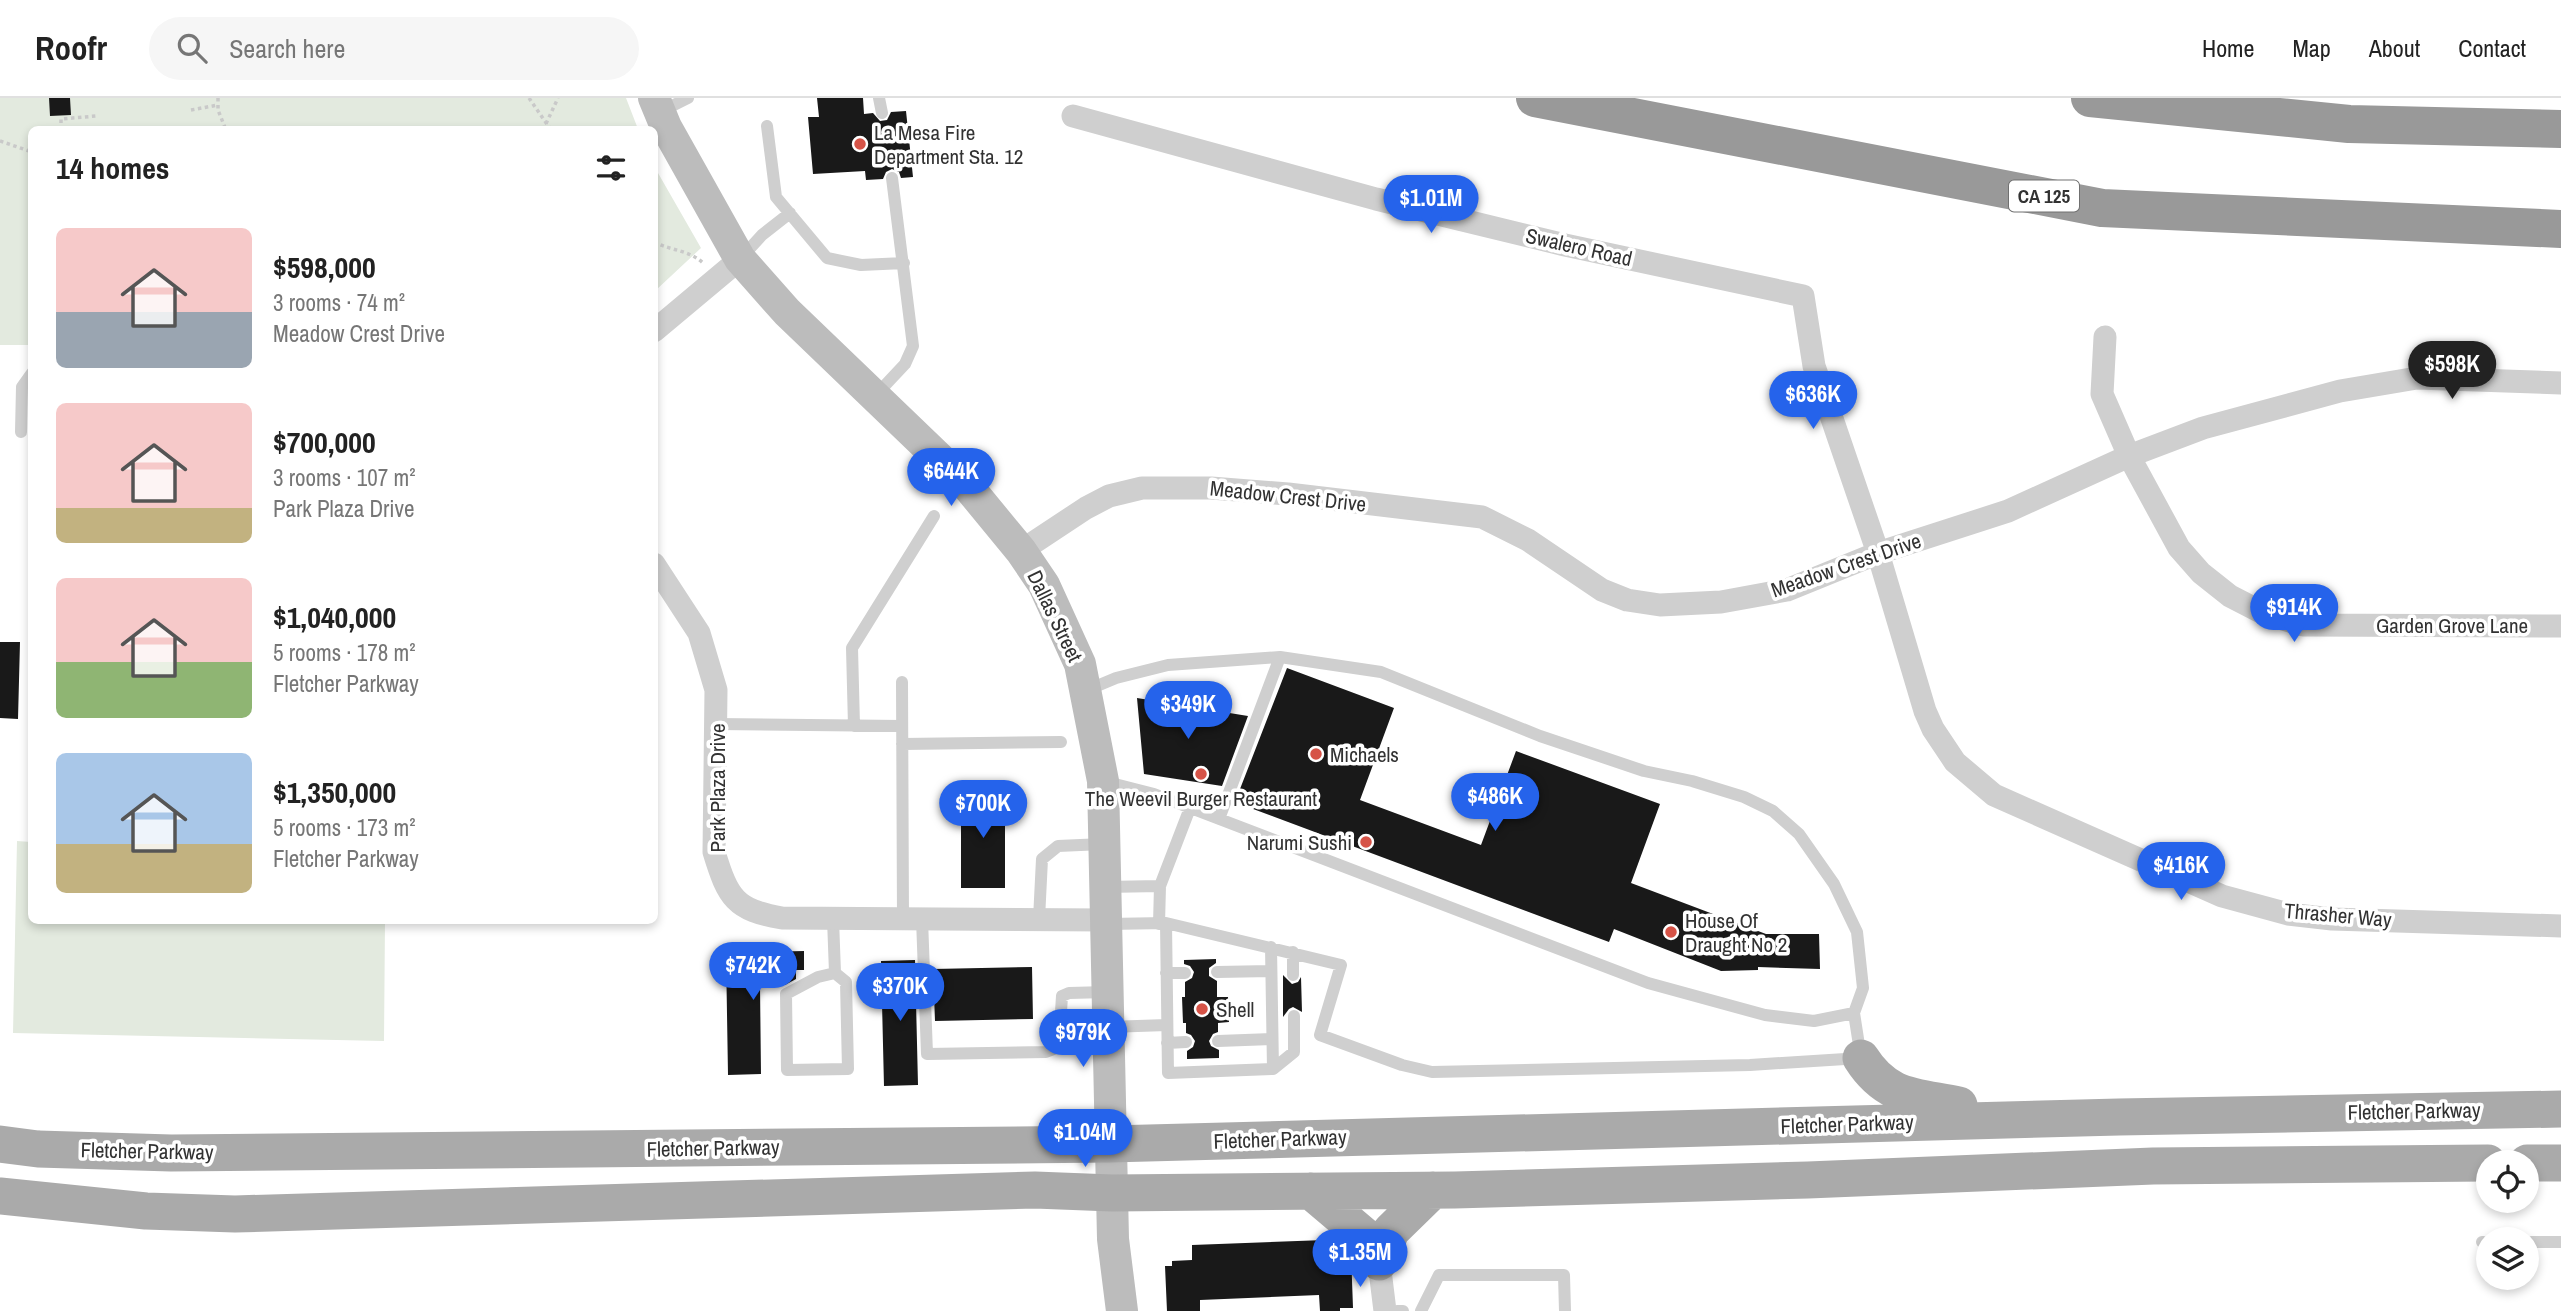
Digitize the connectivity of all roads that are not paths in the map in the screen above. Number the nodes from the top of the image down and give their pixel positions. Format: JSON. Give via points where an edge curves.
{"nodes":[{"id":1,"x":688,"y":98,"type":"edge"},
{"id":2,"x":879,"y":98,"type":"edge"},
{"id":3,"x":1535,"y":98,"type":"edge"},
{"id":4,"x":2090,"y":98,"type":"edge"},
{"id":5,"x":657,"y":105,"type":"edge"},
{"id":6,"x":882,"y":113,"type":"dead end"},
{"id":7,"x":1073,"y":116,"type":"dead end"},
{"id":8,"x":767,"y":126,"type":"dead end"},
{"id":9,"x":2561,"y":130,"type":"edge"},
{"id":10,"x":891,"y":178,"type":"dead end"},
{"id":11,"x":790,"y":213,"type":"junction"},
{"id":12,"x":2561,"y":229,"type":"edge"},
{"id":13,"x":904,"y":262,"type":"junction"},
{"id":14,"x":729,"y":268,"type":"junction"},
{"id":15,"x":1802,"y":296,"type":"joint"},
{"id":16,"x":658,"y":328,"type":"edge"},
{"id":17,"x":2105,"y":337,"type":"dead end"},
{"id":18,"x":28,"y":379,"type":"edge"},
{"id":19,"x":2561,"y":383,"type":"edge"},
{"id":20,"x":875,"y":396,"type":"junction"},
{"id":21,"x":21,"y":432,"type":"dead end"},
{"id":22,"x":2129,"y":456,"type":"junction"},
{"id":23,"x":934,"y":516,"type":"dead end"},
{"id":24,"x":1021,"y":551,"type":"junction"},
{"id":25,"x":1878,"y":553,"type":"junction"},
{"id":26,"x":658,"y":570,"type":"edge"},
{"id":27,"x":2561,"y":626,"type":"edge"},
{"id":28,"x":1280,"y":657,"type":"junction"},
{"id":29,"x":902,"y":682,"type":"dead end"},
{"id":30,"x":1085,"y":691,"type":"junction"},
{"id":31,"x":716,"y":724,"type":"junction"},
{"id":32,"x":854,"y":726,"type":"junction"},
{"id":33,"x":902,"y":726,"type":"junction"},
{"id":34,"x":1061,"y":741,"type":"dead end"},
{"id":35,"x":902,"y":744,"type":"junction"},
{"id":36,"x":1103,"y":781,"type":"junction"},
{"id":37,"x":1190,"y":808,"type":"junction"},
{"id":38,"x":1219,"y":819,"type":"junction"},
{"id":39,"x":1104,"y":844,"type":"junction"},
{"id":40,"x":1160,"y":886,"type":"junction"},
{"id":41,"x":1105,"y":887,"type":"junction"},
{"id":42,"x":834,"y":919,"type":"junction"},
{"id":43,"x":913,"y":919,"type":"junction"},
{"id":44,"x":1039,"y":919,"type":"junction"},
{"id":45,"x":1106,"y":922,"type":"junction"},
{"id":46,"x":1163,"y":924,"type":"junction"},
{"id":47,"x":2561,"y":926,"type":"edge"},
{"id":48,"x":1271,"y":947,"type":"junction"},
{"id":49,"x":1293,"y":952,"type":"junction"},
{"id":50,"x":1271,"y":971,"type":"junction"},
{"id":51,"x":1217,"y":972,"type":"dead end"},
{"id":52,"x":835,"y":973,"type":"junction"},
{"id":53,"x":1166,"y":973,"type":"junction"},
{"id":54,"x":1185,"y":973,"type":"dead end"},
{"id":55,"x":1293,"y":975,"type":"dead end"},
{"id":56,"x":1107,"y":992,"type":"junction"},
{"id":57,"x":1854,"y":1013,"type":"junction"},
{"id":58,"x":1294,"y":1016,"type":"dead end"},
{"id":59,"x":1167,"y":1025,"type":"junction"},
{"id":60,"x":1108,"y":1027,"type":"junction"},
{"id":61,"x":1272,"y":1039,"type":"junction"},
{"id":62,"x":1219,"y":1041,"type":"dead end"},
{"id":63,"x":1167,"y":1042,"type":"junction"},
{"id":64,"x":1186,"y":1042,"type":"dead end"},
{"id":65,"x":1861,"y":1058,"type":"junction"},
{"id":66,"x":1273,"y":1069,"type":"junction"},
{"id":67,"x":2561,"y":1109,"type":"edge"},
{"id":68,"x":2021,"y":1120,"type":"junction"},
{"id":69,"x":0,"y":1143,"type":"edge"},
{"id":70,"x":1110,"y":1144,"type":"junction"},
{"id":71,"x":2476,"y":1163,"type":"edge"},
{"id":72,"x":2539,"y":1163,"type":"edge"},
{"id":73,"x":2561,"y":1163,"type":"edge"},
{"id":74,"x":1433,"y":1190,"type":"junction"},
{"id":75,"x":1311,"y":1191,"type":"junction"},
{"id":76,"x":1112,"y":1193,"type":"junction"},
{"id":77,"x":0,"y":1196,"type":"edge"},
{"id":78,"x":2539,"y":1242,"type":"edge"},
{"id":79,"x":2561,"y":1242,"type":"edge"},
{"id":80,"x":1379,"y":1262,"type":"junction"},
{"id":81,"x":1122,"y":1311,"type":"edge"},
{"id":82,"x":1385,"y":1311,"type":"edge"},
{"id":83,"x":1398,"y":1311,"type":"edge"},
{"id":84,"x":1404,"y":1311,"type":"edge"},
{"id":85,"x":1421,"y":1311,"type":"edge"},
{"id":86,"x":1564,"y":1311,"type":"edge"}],
"edges":[{"from":1,"to":5,"type":"lane"},
{"from":2,"to":6,"type":"lane"},
{"from":3,"to":12,"type":"highway","number":"CA 125","via":[[2102,208]]},
{"from":4,"to":9,"type":"highway","via":[[2349,124]]},
{"from":5,"to":14,"type":"street","name":"Dallas Street"},
{"from":7,"to":15,"type":"street","name":"Swalero Road","via":[[1376,199]]},
{"from":8,"to":11,"type":"lane","via":[[776,197]]},
{"from":10,"to":13,"type":"lane"},
{"from":11,"to":13,"type":"lane","via":[[827,258],[861,265]]},
{"from":11,"to":14,"type":"lane"},
{"from":13,"to":20,"type":"lane","via":[[913,346],[905,364]]},
{"from":14,"to":16,"type":"street"},
{"from":14,"to":20,"type":"street","name":"Dallas Street","via":[[787,312]]},
{"from":15,"to":25,"type":"street","name":"Thrasher Way","via":[[1814,366]]},
{"from":17,"to":22,"type":"street","name":"Garden Grove Lane","via":[[2102,394]]},
{"from":18,"to":21,"type":"lane","via":[[22,387]]},
{"from":19,"to":22,"type":"street","name":"Meadow Crest Drive","via":[[2417,378],[2340,391],[2203,428]]},
{"from":20,"to":24,"type":"street","name":"Dallas Street","via":[[965,483]]},
{"from":22,"to":25,"type":"street","name":"Meadow Crest Drive","via":[[2008,510]]},
{"from":22,"to":27,"type":"street","name":"Garden Grove Lane","via":[[2179,548],[2230,596],[2263,613],[2303,625]]},
{"from":23,"to":32,"type":"lane","via":[[852,648]]},
{"from":24,"to":25,"type":"street","name":"Meadow Crest Drive","via":[[1109,496],[1161,487],[1288,494],[1482,517],[1528,540],[1602,590],[1643,604],[1721,602],[1787,590]]},
{"from":24,"to":30,"type":"street","name":"Dallas Street","via":[[1044,585],[1080,664]]},
{"from":25,"to":47,"type":"street","name":"Thrasher Way","via":[[1933,729],[1955,762],[1994,795],[2222,895],[2288,914]]},
{"from":26,"to":31,"type":"street","name":"Park Plaza Drive","via":[[699,633],[716,690]]},
{"from":28,"to":30,"type":"lane","via":[[1168,665]]},
{"from":28,"to":38,"type":"lane"},
{"from":28,"to":57,"type":"lane","via":[[1381,672],[1540,736],[1644,771],[1744,797],[1773,811],[1800,834],[1834,884],[1857,932],[1863,988]]},
{"from":29,"to":33,"type":"lane"},
{"from":30,"to":36,"type":"street","name":"Dallas Street"},
{"from":31,"to":32,"type":"lane"},
{"from":31,"to":42,"type":"street","name":"Park Plaza Drive","via":[[714,852],[739,905],[782,919]]},
{"from":32,"to":33,"type":"lane"},
{"from":33,"to":35,"type":"lane"},
{"from":34,"to":35,"type":"lane"},
{"from":35,"to":43,"type":"lane"},
{"from":36,"to":37,"type":"lane"},
{"from":36,"to":39,"type":"street","name":"Dallas Street"},
{"from":37,"to":38,"type":"lane"},
{"from":37,"to":40,"type":"lane"},
{"from":38,"to":57,"type":"lane","via":[[1648,983],[1765,1015],[1814,1021]]},
{"from":39,"to":41,"type":"street","name":"Dallas Street"},
{"from":39,"to":44,"type":"lane","via":[[1058,846],[1042,859]]},
{"from":40,"to":41,"type":"lane"},
{"from":40,"to":46,"type":"lane"},
{"from":41,"to":45,"type":"street","name":"Dallas Street"},
{"from":42,"to":43,"type":"street","name":"Park Plaza Drive"},
{"from":42,"to":52,"type":"lane"},
{"from":43,"to":44,"type":"street","name":"Park Plaza Drive"},
{"from":43,"to":56,"type":"lane","via":[[927,1054],[1046,1052],[1059,1043],[1062,996]]},
{"from":44,"to":45,"type":"street","name":"Park Plaza Drive"},
{"from":45,"to":46,"type":"lane"},
{"from":45,"to":56,"type":"street","name":"Dallas Street"},
{"from":46,"to":48,"type":"lane"},
{"from":46,"to":53,"type":"lane"},
{"from":48,"to":49,"type":"lane"},
{"from":48,"to":50,"type":"lane"},
{"from":49,"to":55,"type":"lane"},
{"from":49,"to":65,"type":"lane","via":[[1341,965],[1320,1035],[1433,1072]]},
{"from":50,"to":51,"type":"lane"},
{"from":50,"to":61,"type":"lane"},
{"from":52,"to":52,"type":"lane","via":[[846,982],[848,1069],[787,1070],[786,994]]},
{"from":53,"to":54,"type":"lane"},
{"from":53,"to":59,"type":"lane"},
{"from":56,"to":60,"type":"street","name":"Dallas Street"},
{"from":57,"to":65,"type":"lane"},
{"from":58,"to":66,"type":"lane","via":[[1294,1052]]},
{"from":59,"to":60,"type":"lane"},
{"from":59,"to":63,"type":"lane"},
{"from":60,"to":70,"type":"street","name":"Dallas Street"},
{"from":61,"to":62,"type":"lane"},
{"from":61,"to":66,"type":"lane"},
{"from":63,"to":64,"type":"lane"},
{"from":63,"to":66,"type":"lane","via":[[1168,1073]]},
{"from":65,"to":68,"type":"main road","via":[[1872,1076],[1905,1096]]},
{"from":67,"to":68,"type":"main road","name":"Fletcher Parkway"},
{"from":68,"to":70,"type":"main road","name":"Fletcher Parkway"},
{"from":69,"to":70,"type":"main road","name":"Fletcher Parkway","via":[[38,1149],[171,1153]]},
{"from":70,"to":76,"type":"street","name":"Dallas Street"},
{"from":71,"to":74,"type":"main road","via":[[2153,1166]]},
{"from":72,"to":73,"type":"main road"},
{"from":74,"to":75,"type":"main road"},
{"from":74,"to":80,"type":"main road","via":[[1391,1231]]},
{"from":75,"to":76,"type":"main road"},
{"from":75,"to":80,"type":"main road","via":[[1369,1240]]},
{"from":76,"to":77,"type":"main road","via":[[1035,1190],[235,1214],[146,1211]]},
{"from":76,"to":81,"type":"street","name":"Dallas Street"},
{"from":78,"to":79,"type":"lane"},
{"from":80,"to":82,"type":"street"},
{"from":83,"to":84,"type":"lane"},
{"from":85,"to":86,"type":"lane","via":[[1439,1275],[1564,1275]]}]}
